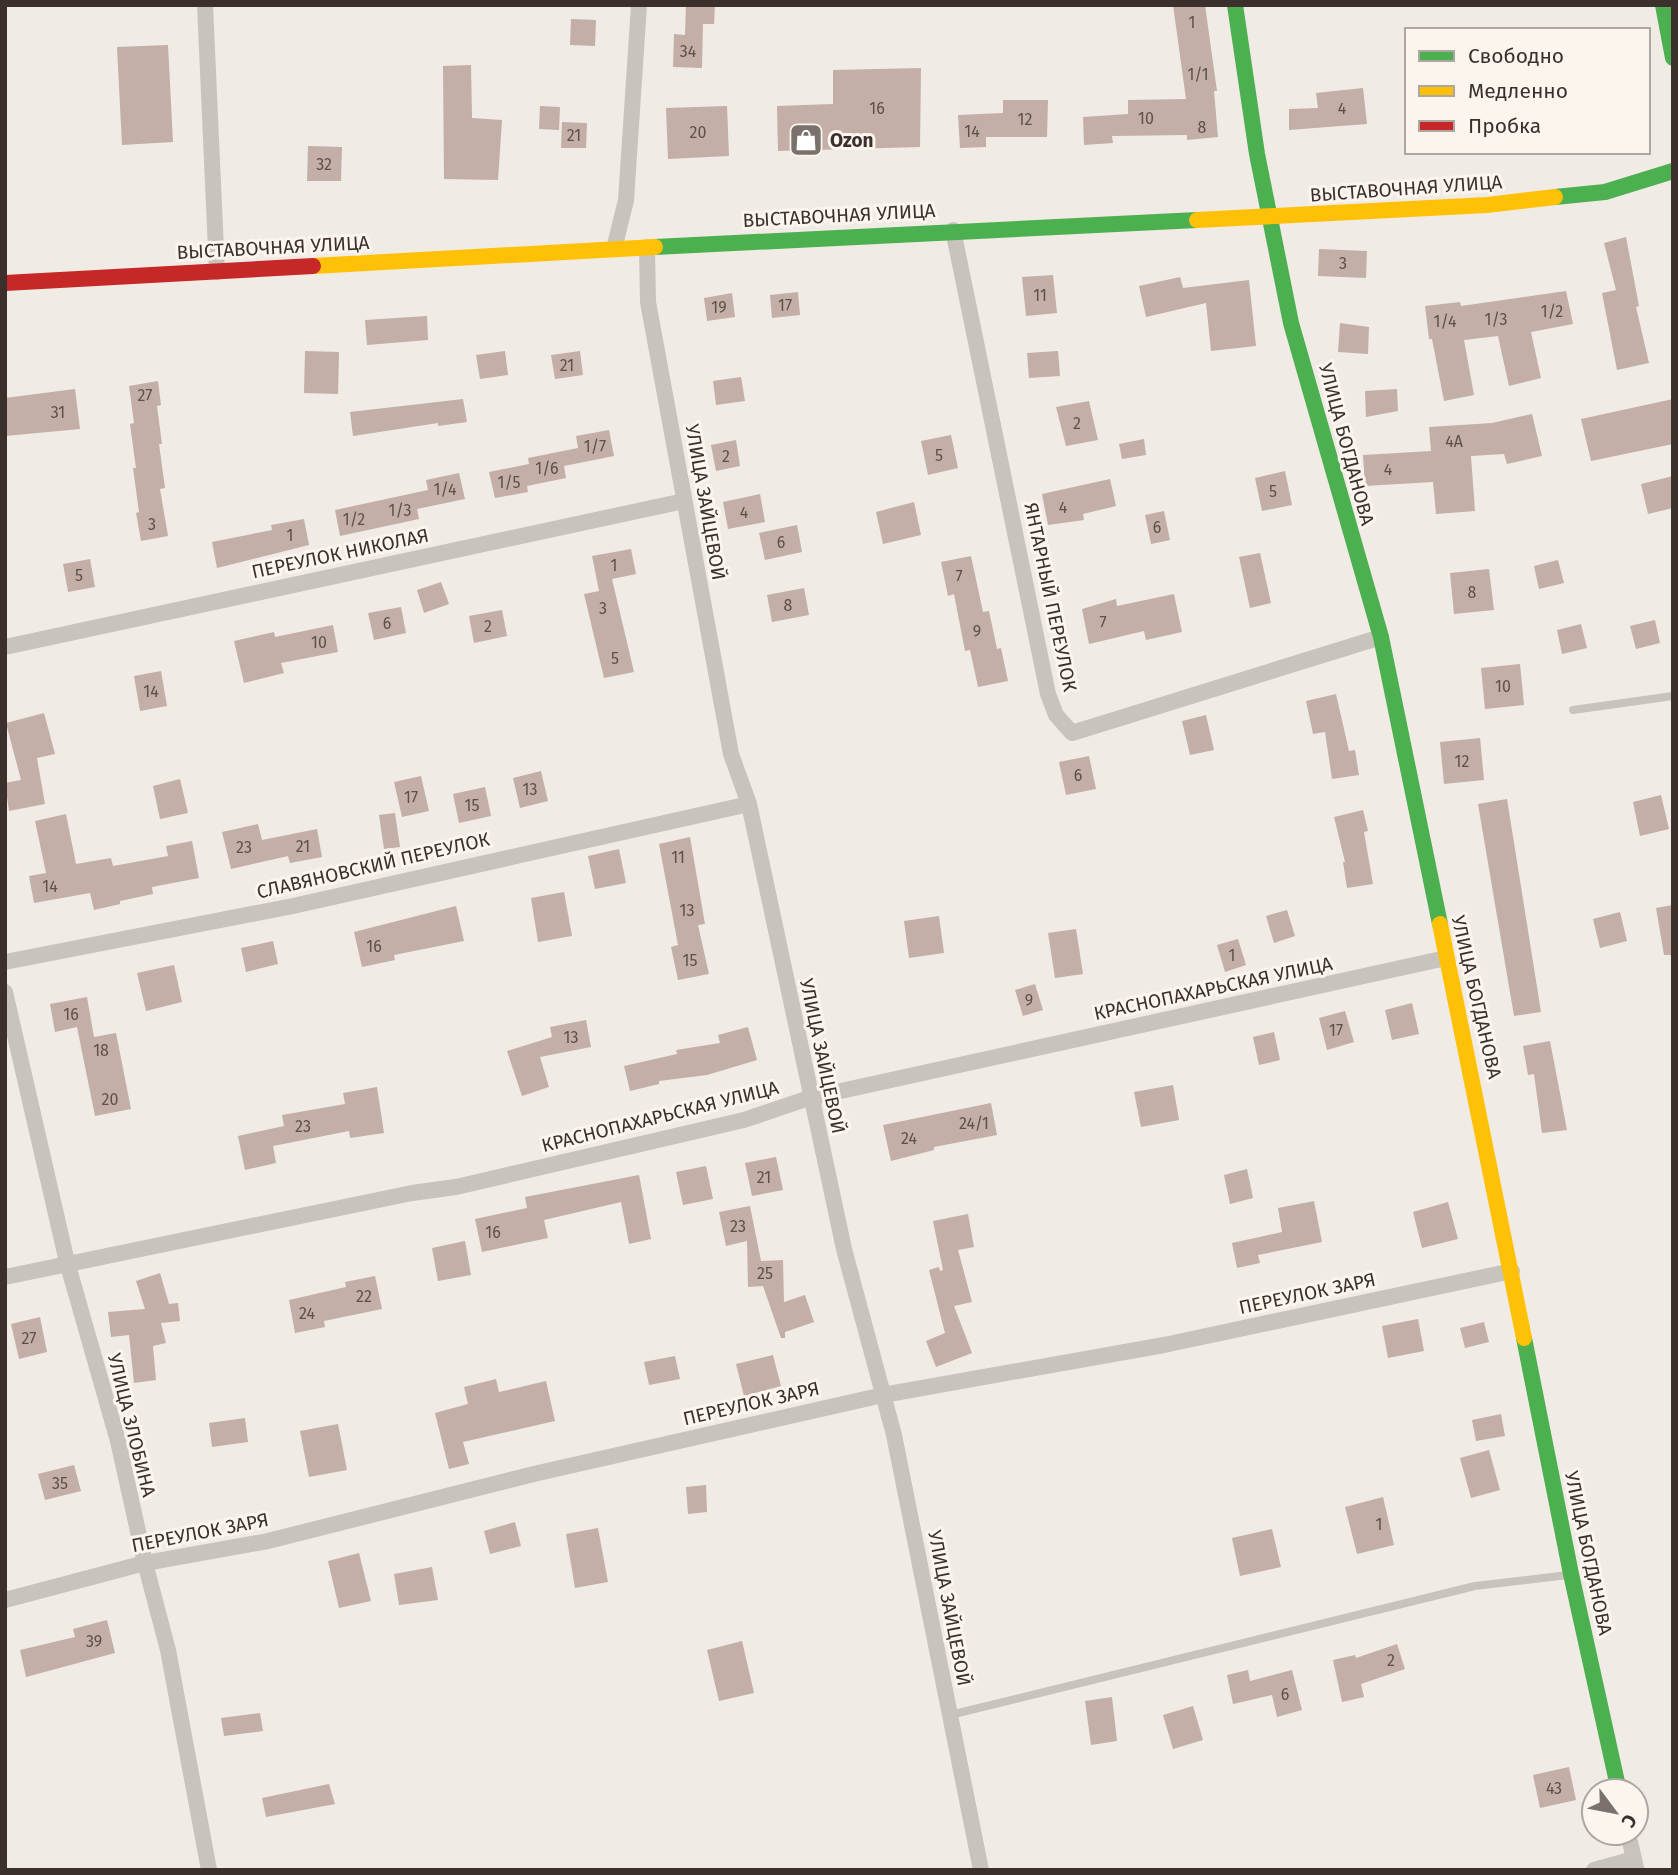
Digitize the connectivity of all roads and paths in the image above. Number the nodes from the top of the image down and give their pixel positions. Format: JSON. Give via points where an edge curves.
{"nodes":[{"id":1,"x":205,"y":5,"type":"edge"},
{"id":2,"x":639,"y":5,"type":"edge"},
{"id":3,"x":1235,"y":5,"type":"edge"},
{"id":4,"x":1663,"y":5,"type":"edge"},
{"id":5,"x":1673,"y":58,"type":"edge"},
{"id":6,"x":1673,"y":171,"type":"edge"},
{"id":7,"x":1271,"y":217,"type":"junction"},
{"id":8,"x":953,"y":230,"type":"junction"},
{"id":9,"x":647,"y":247,"type":"junction"},
{"id":10,"x":614,"y":249,"type":"junction"},
{"id":11,"x":217,"y":272,"type":"junction"},
{"id":12,"x":5,"y":283,"type":"edge"},
{"id":13,"x":684,"y":501,"type":"junction"},
{"id":14,"x":1381,"y":637,"type":"junction"},
{"id":15,"x":5,"y":647,"type":"edge"},
{"id":16,"x":1673,"y":696,"type":"edge"},
{"id":17,"x":1573,"y":710,"type":"dead end"},
{"id":18,"x":749,"y":804,"type":"junction"},
{"id":19,"x":1446,"y":958,"type":"junction"},
{"id":20,"x":5,"y":962,"type":"edge"},
{"id":21,"x":5,"y":992,"type":"edge"},
{"id":22,"x":809,"y":1098,"type":"junction"},
{"id":23,"x":67,"y":1262,"type":"junction"},
{"id":24,"x":1512,"y":1271,"type":"junction"},
{"id":25,"x":5,"y":1277,"type":"edge"},
{"id":26,"x":883,"y":1395,"type":"junction"},
{"id":27,"x":145,"y":1563,"type":"junction"},
{"id":28,"x":1571,"y":1574,"type":"junction"},
{"id":29,"x":5,"y":1600,"type":"edge"},
{"id":30,"x":950,"y":1716,"type":"junction"},
{"id":31,"x":1616,"y":1777,"type":"edge"},
{"id":32,"x":1631,"y":1847,"type":"edge"},
{"id":33,"x":1635,"y":1865,"type":"edge"},
{"id":34,"x":208,"y":1869,"type":"edge"},
{"id":35,"x":981,"y":1870,"type":"edge"},
{"id":36,"x":1594,"y":1870,"type":"edge"}],
"edges":[{"from":1,"to":11,"type":"street"},
{"from":2,"to":10,"type":"street","via":[[626,200]]},
{"from":3,"to":7,"type":"street","name":"УЛИЦА БОГДАНОВА"},
{"from":4,"to":5,"type":"street"},
{"from":6,"to":7,"type":"street","name":"ВЫСТАВОЧНАЯ УЛИЦА","via":[[1605,192],[1487,205]]},
{"from":7,"to":8,"type":"street","name":"ВЫСТАВОЧНАЯ УЛИЦА"},
{"from":7,"to":14,"type":"street","name":"УЛИЦА БОГДАНОВА","via":[[1291,323]]},
{"from":8,"to":9,"type":"street","name":"ВЫСТАВОЧНАЯ УЛИЦА"},
{"from":8,"to":14,"type":"street","name":"ЯНТАРНЫЙ ПЕРЕУЛОК","via":[[1048,694],[1056,715],[1072,733]]},
{"from":9,"to":10,"type":"street","name":"ВЫСТАВОЧНАЯ УЛИЦА"},
{"from":9,"to":13,"type":"street","name":"УЛИЦА ЗАЙЦЕВОЙ","via":[[648,302]]},
{"from":10,"to":11,"type":"street","name":"ВЫСТАВОЧНАЯ УЛИЦА"},
{"from":11,"to":12,"type":"street","name":"ВЫСТАВОЧНАЯ УЛИЦА"},
{"from":13,"to":15,"type":"street","name":"ПЕРЕУЛОК НИКОЛАЯ"},
{"from":13,"to":18,"type":"street","name":"УЛИЦА ЗАЙЦЕВОЙ","via":[[731,754]]},
{"from":14,"to":19,"type":"street","name":"УЛИЦА БОГДАНОВА"},
{"from":16,"to":17,"type":"lane"},
{"from":18,"to":20,"type":"street","name":"СЛАВЯНОВСКИЙ ПЕРЕУЛОК","via":[[293,906]]},
{"from":18,"to":22,"type":"street","name":"УЛИЦА ЗАЙЦЕВОЙ"},
{"from":19,"to":22,"type":"street","name":"КРАСНОПАХАРЬСКАЯ УЛИЦА"},
{"from":19,"to":24,"type":"street","name":"УЛИЦА БОГДАНОВА"},
{"from":21,"to":23,"type":"street","name":"УЛИЦА ЗЛОБИНА"},
{"from":22,"to":23,"type":"street","name":"КРАСНОПАХАРЬСКАЯ УЛИЦА","via":[[744,1120],[456,1187]]},
{"from":22,"to":26,"type":"street","name":"УЛИЦА ЗАЙЦЕВОЙ"},
{"from":23,"to":25,"type":"street","name":"КРАСНОПАХАРЬСКАЯ УЛИЦА"},
{"from":23,"to":27,"type":"street","name":"УЛИЦА ЗЛОБИНА","via":[[118,1441]]},
{"from":24,"to":26,"type":"street","name":"ПЕРЕУЛОК ЗАРЯ","via":[[1164,1345]]},
{"from":24,"to":28,"type":"street","name":"УЛИЦА БОГДАНОВА"},
{"from":26,"to":27,"type":"street","name":"ПЕРЕУЛОК ЗАРЯ","via":[[268,1541]]},
{"from":26,"to":30,"type":"street","name":"УЛИЦА ЗАЙЦЕВОЙ"},
{"from":27,"to":29,"type":"street","name":"ПЕРЕУЛОК ЗАРЯ"},
{"from":27,"to":34,"type":"street","name":"УЛИЦА ЗЛОБИНА","via":[[168,1650]]},
{"from":28,"to":30,"type":"lane","via":[[1475,1586]]},
{"from":28,"to":31,"type":"street","name":"УЛИЦА БОГДАНОВА"},
{"from":30,"to":35,"type":"street","name":"УЛИЦА ЗАЙЦЕВОЙ"},
{"from":32,"to":33,"type":"street"},
{"from":33,"to":36,"type":"street"}]}
